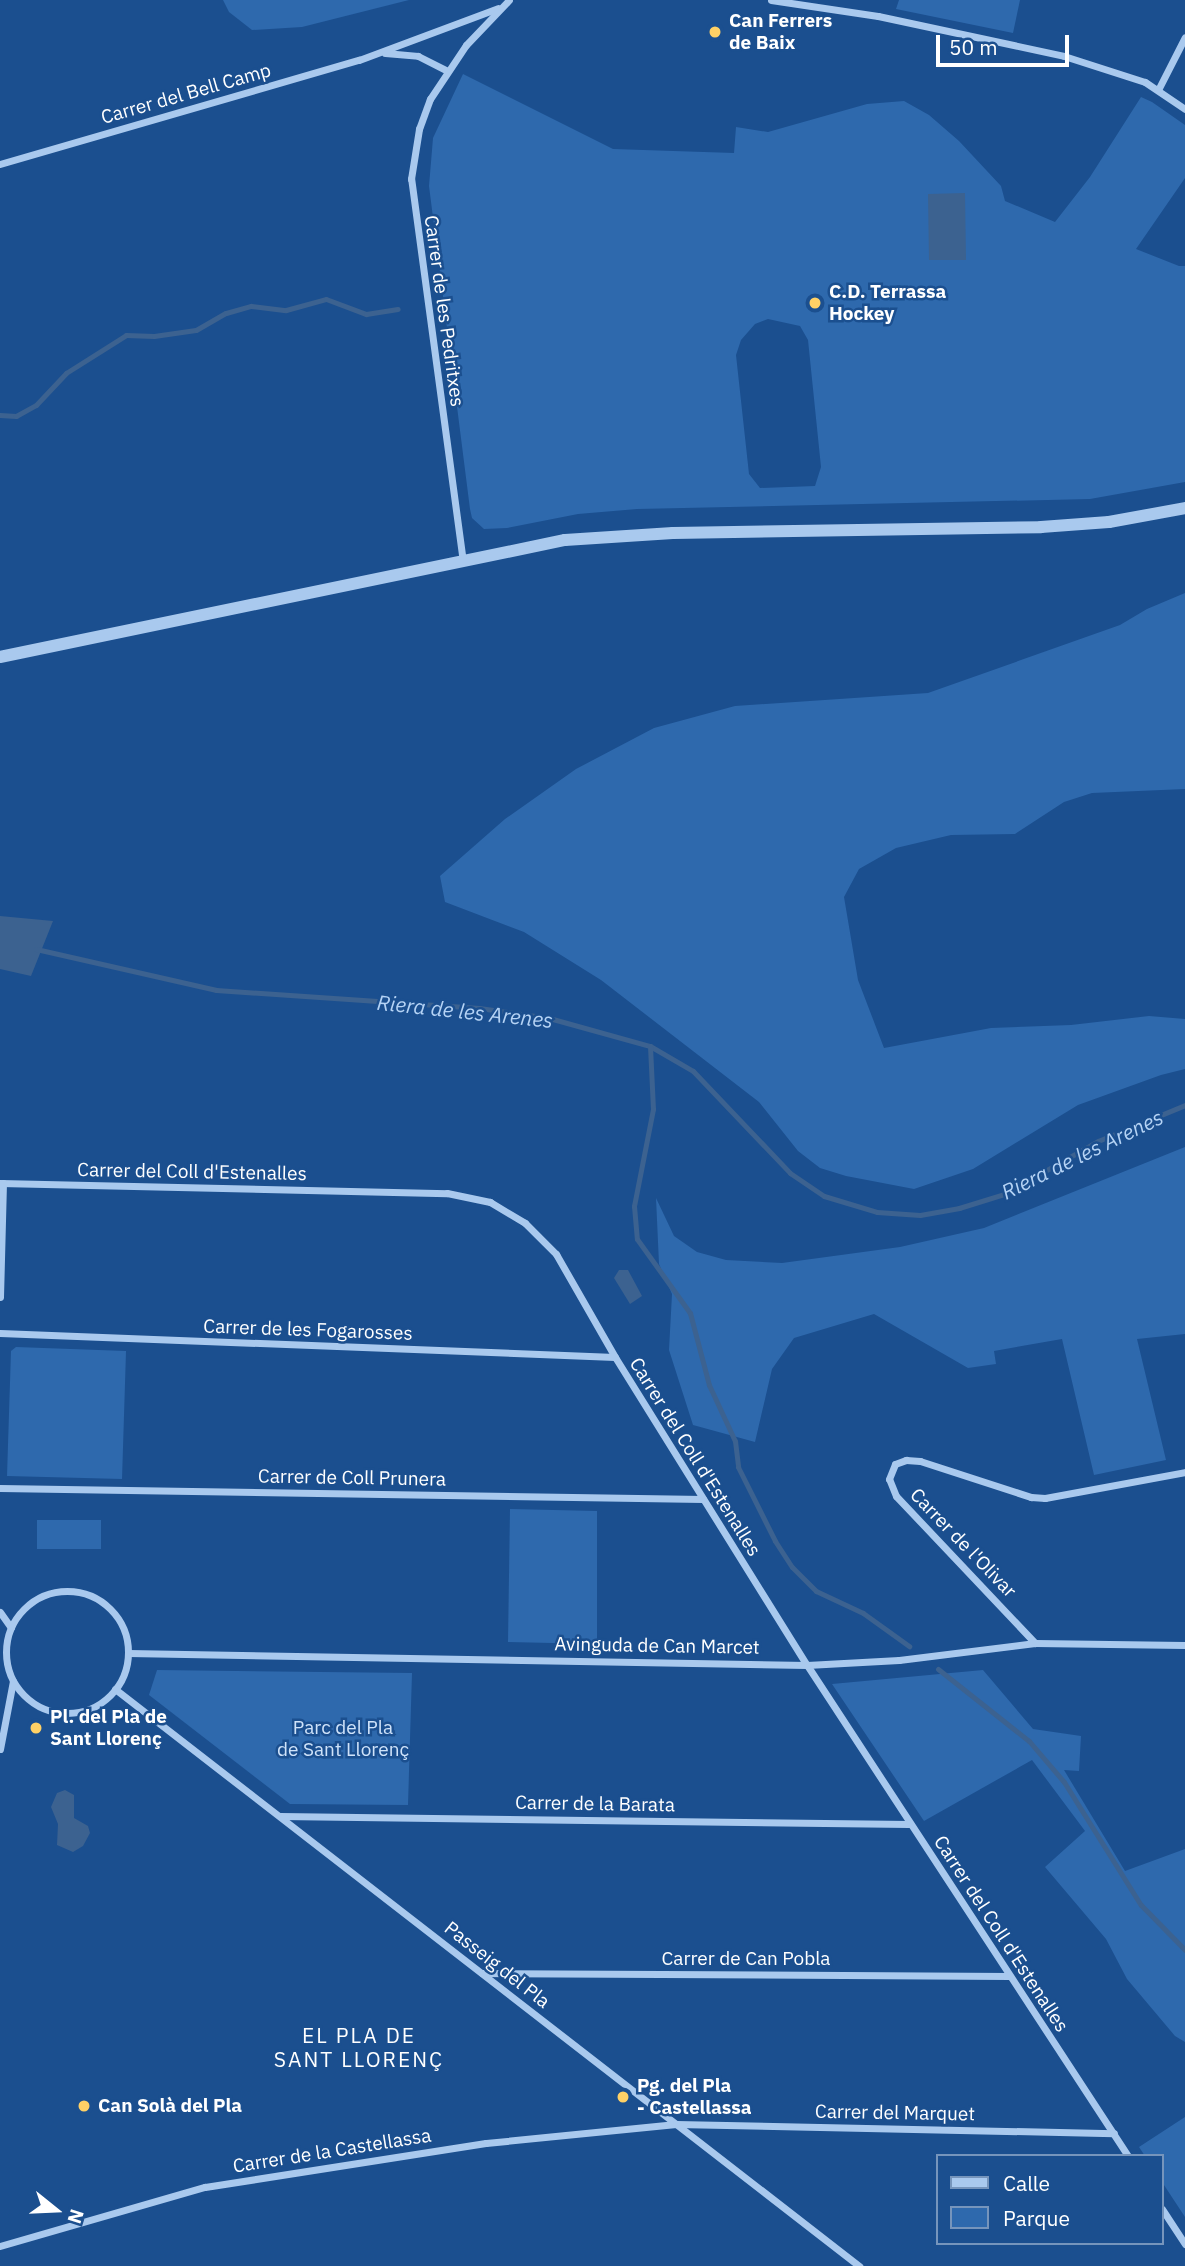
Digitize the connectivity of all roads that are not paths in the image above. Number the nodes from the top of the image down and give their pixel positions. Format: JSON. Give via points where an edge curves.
{"nodes":[{"id":1,"x":509,"y":0,"type":"edge"},
{"id":2,"x":771,"y":0,"type":"edge"},
{"id":3,"x":502,"y":6,"type":"junction"},
{"id":4,"x":1185,"y":37,"type":"edge"},
{"id":5,"x":381,"y":53,"type":"junction"},
{"id":6,"x":447,"y":71,"type":"junction"},
{"id":7,"x":1158,"y":90,"type":"junction"},
{"id":8,"x":1185,"y":109,"type":"edge"},
{"id":9,"x":0,"y":164,"type":"edge"},
{"id":10,"x":1185,"y":508,"type":"edge"},
{"id":11,"x":463,"y":562,"type":"junction"},
{"id":12,"x":0,"y":657,"type":"edge"},
{"id":13,"x":2,"y":1183,"type":"edge"},
{"id":14,"x":0,"y":1297,"type":"edge"},
{"id":15,"x":0,"y":1333,"type":"edge"},
{"id":16,"x":615,"y":1357,"type":"junction"},
{"id":17,"x":1185,"y":1472,"type":"edge"},
{"id":18,"x":0,"y":1488,"type":"edge"},
{"id":19,"x":702,"y":1499,"type":"junction"},
{"id":20,"x":0,"y":1612,"type":"edge"},
{"id":21,"x":11,"y":1628,"type":"junction"},
{"id":22,"x":1035,"y":1643,"type":"junction"},
{"id":23,"x":1185,"y":1644,"type":"edge"},
{"id":24,"x":3,"y":1649,"type":"edge"},
{"id":25,"x":128,"y":1653,"type":"junction"},
{"id":26,"x":807,"y":1665,"type":"junction"},
{"id":27,"x":13,"y":1681,"type":"junction"},
{"id":28,"x":115,"y":1689,"type":"junction"},
{"id":29,"x":0,"y":1749,"type":"edge"},
{"id":30,"x":280,"y":1816,"type":"junction"},
{"id":31,"x":909,"y":1824,"type":"junction"},
{"id":32,"x":482,"y":1973,"type":"junction"},
{"id":33,"x":1009,"y":1976,"type":"junction"},
{"id":34,"x":676,"y":2124,"type":"junction"},
{"id":35,"x":1114,"y":2133,"type":"junction"},
{"id":36,"x":1127,"y":2154,"type":"edge"},
{"id":37,"x":1164,"y":2212,"type":"edge"},
{"id":38,"x":1185,"y":2244,"type":"edge"},
{"id":39,"x":0,"y":2246,"type":"edge"},
{"id":40,"x":859,"y":2266,"type":"edge"}],
"edges":[{"from":1,"to":3,"type":"street","name":"Carrer de les Pedritxes"},
{"from":2,"to":7,"type":"street","via":[[878,16],[1025,47],[1131,76]]},
{"from":3,"to":5,"type":"street","name":"Carrer de les Pedritxes"},
{"from":3,"to":6,"type":"street","name":"Carrer de les Pedritxes"},
{"from":4,"to":7,"type":"street"},
{"from":5,"to":6,"type":"street","via":[[418,56]]},
{"from":5,"to":9,"type":"street","name":"Carrer del Bell Camp"},
{"from":6,"to":11,"type":"street","name":"Carrer de les Pedritxes","via":[[429,99],[411,179]]},
{"from":7,"to":8,"type":"street"},
{"from":10,"to":11,"type":"street","via":[[1109,522],[1041,527],[602,537],[565,540]]},
{"from":11,"to":12,"type":"street"},
{"from":13,"to":14,"type":"street"},
{"from":13,"to":16,"type":"street","name":"Carrer del Coll d'Estenalles","via":[[447,1193],[490,1202],[525,1223],[556,1254]]},
{"from":15,"to":16,"type":"street","name":"Carrer de les Fogarosses"},
{"from":16,"to":19,"type":"street","name":"Carrer del Coll d'Estenalles"},
{"from":17,"to":22,"type":"street","name":"Carrer de l'Olivar","via":[[1045,1498],[920,1461],[895,1464],[889,1479],[895,1496]]},
{"from":18,"to":19,"type":"street","name":"Carrer de Coll Prunera"},
{"from":19,"to":26,"type":"street","name":"Carrer del Coll d'Estenalles"},
{"from":20,"to":21,"type":"street"},
{"from":21,"to":24,"type":"street"},
{"from":21,"to":25,"type":"street","via":[[35,1600],[73,1591],[108,1607],[126,1637]]},
{"from":22,"to":23,"type":"street","name":"Avinguda de Can Marcet"},
{"from":22,"to":26,"type":"street","name":"Avinguda de Can Marcet","via":[[899,1660]]},
{"from":24,"to":27,"type":"street"},
{"from":25,"to":26,"type":"street","name":"Avinguda de Can Marcet"},
{"from":25,"to":28,"type":"street"},
{"from":26,"to":31,"type":"street","name":"Carrer del Coll d'Estenalles"},
{"from":27,"to":28,"type":"street","via":[[35,1704],[64,1713],[88,1709]]},
{"from":27,"to":29,"type":"street"},
{"from":28,"to":30,"type":"street","name":"Passeig del Pla"},
{"from":30,"to":31,"type":"street","name":"Carrer de la Barata"},
{"from":30,"to":32,"type":"street","name":"Passeig del Pla"},
{"from":31,"to":33,"type":"street","name":"Carrer del Coll d'Estenalles"},
{"from":32,"to":33,"type":"street","name":"Carrer de Can Pobla"},
{"from":32,"to":34,"type":"street","name":"Passeig del Pla"},
{"from":33,"to":35,"type":"street","name":"Carrer del Coll d'Estenalles"},
{"from":34,"to":35,"type":"street","name":"Carrer del Marquet"},
{"from":34,"to":39,"type":"street","name":"Carrer de la Castellassa","via":[[486,2143],[205,2187]]},
{"from":34,"to":40,"type":"street","name":"Passeig del Pla"},
{"from":35,"to":36,"type":"street","name":"Carrer del Coll d'Estenalles"},
{"from":37,"to":38,"type":"street"}]}
